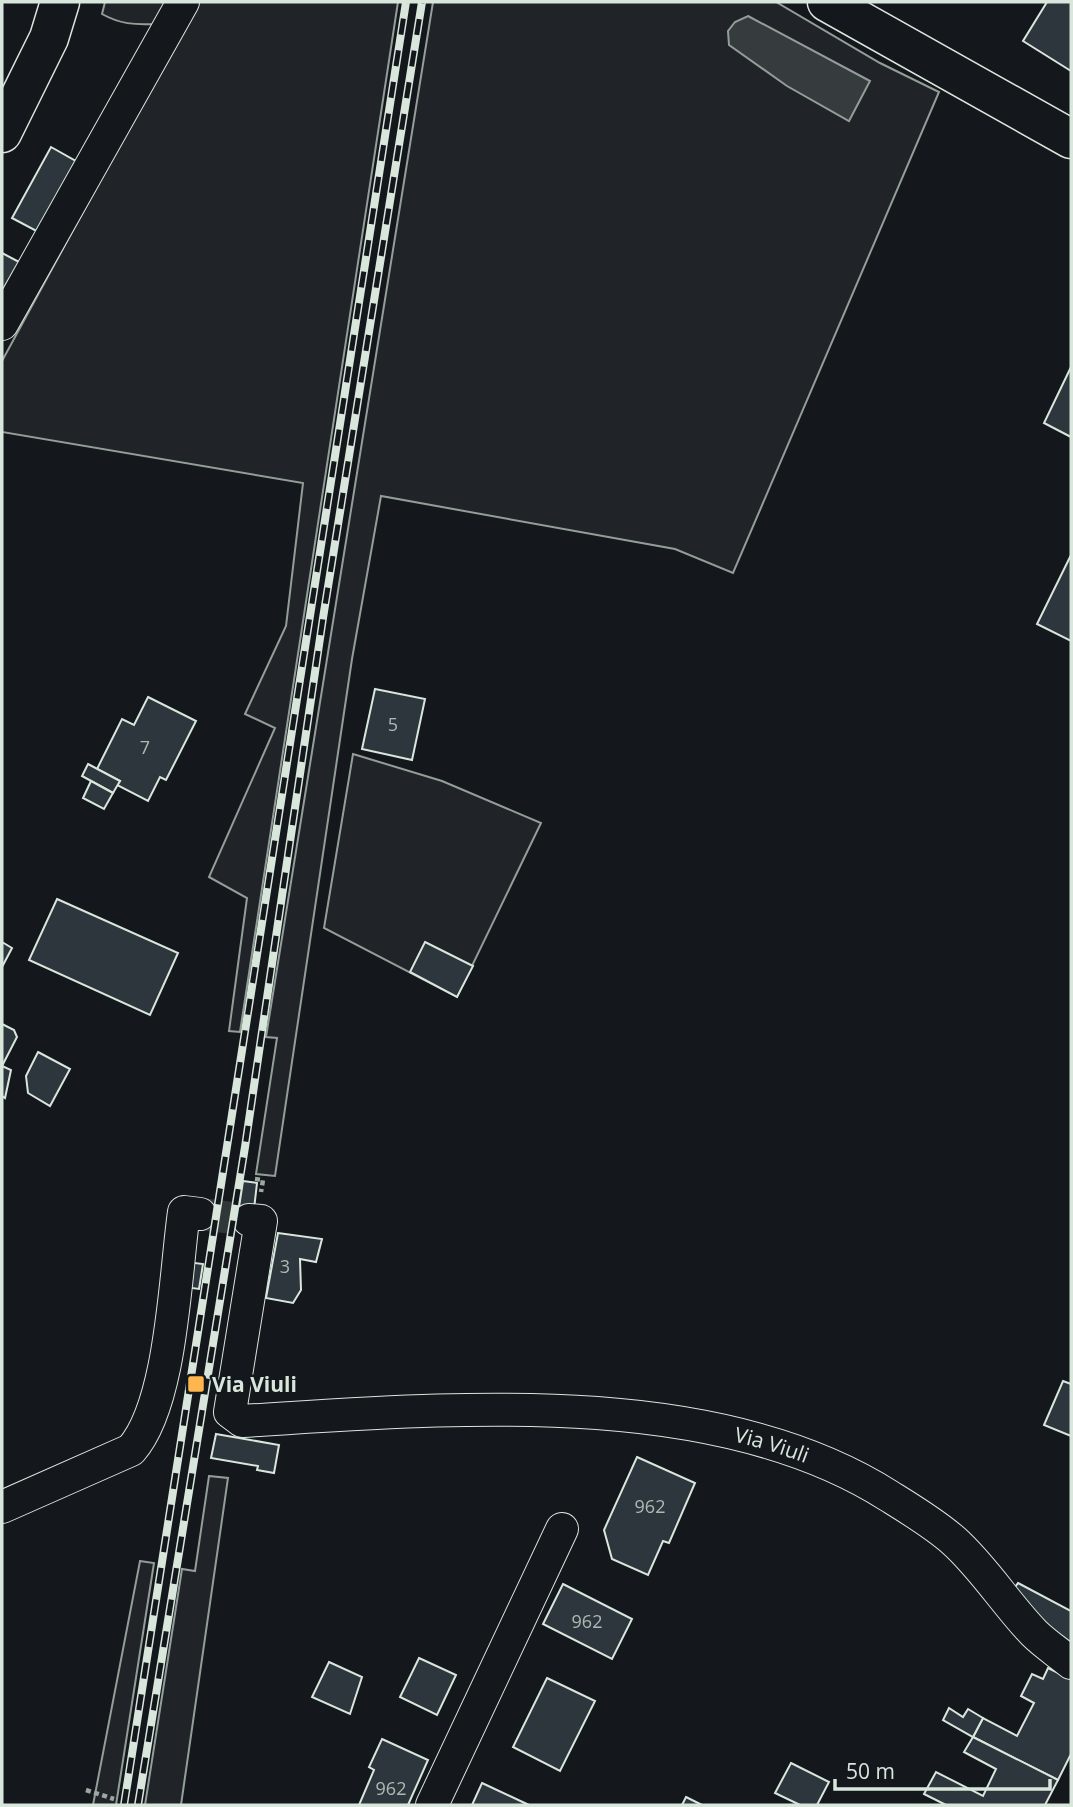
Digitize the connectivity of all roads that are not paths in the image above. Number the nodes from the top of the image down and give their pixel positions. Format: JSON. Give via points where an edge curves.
{"nodes":[{"id":1,"x":60,"y":2,"type":"edge"},
{"id":2,"x":183,"y":2,"type":"edge"},
{"id":3,"x":827,"y":2,"type":"edge"},
{"id":4,"x":2,"y":133,"type":"edge"},
{"id":5,"x":1071,"y":139,"type":"edge"},
{"id":6,"x":2,"y":324,"type":"edge"},
{"id":7,"x":200,"y":1214,"type":"dead end"},
{"id":8,"x":249,"y":1220,"type":"dead end"},
{"id":9,"x":2,"y":1507,"type":"edge"},
{"id":10,"x":562,"y":1529,"type":"dead end"},
{"id":11,"x":1071,"y":1662,"type":"edge"},
{"id":12,"x":432,"y":1805,"type":"edge"}],
"edges":[{"from":1,"to":4,"type":"main road","via":[[49,38]]},
{"from":2,"to":6,"type":"street"},
{"from":3,"to":5,"type":"main road"},
{"from":7,"to":9,"type":"street","via":[[184,1212],[162,1380],[144,1436],[131,1450]]},
{"from":8,"to":11,"type":"street","name":"Via Viuli","via":[[261,1221],[230,1412],[242,1421],[410,1411],[601,1413],[714,1429],[772,1444],[838,1469],[888,1495],[954,1541],[1035,1634]]},
{"from":10,"to":12,"type":"street"}]}
